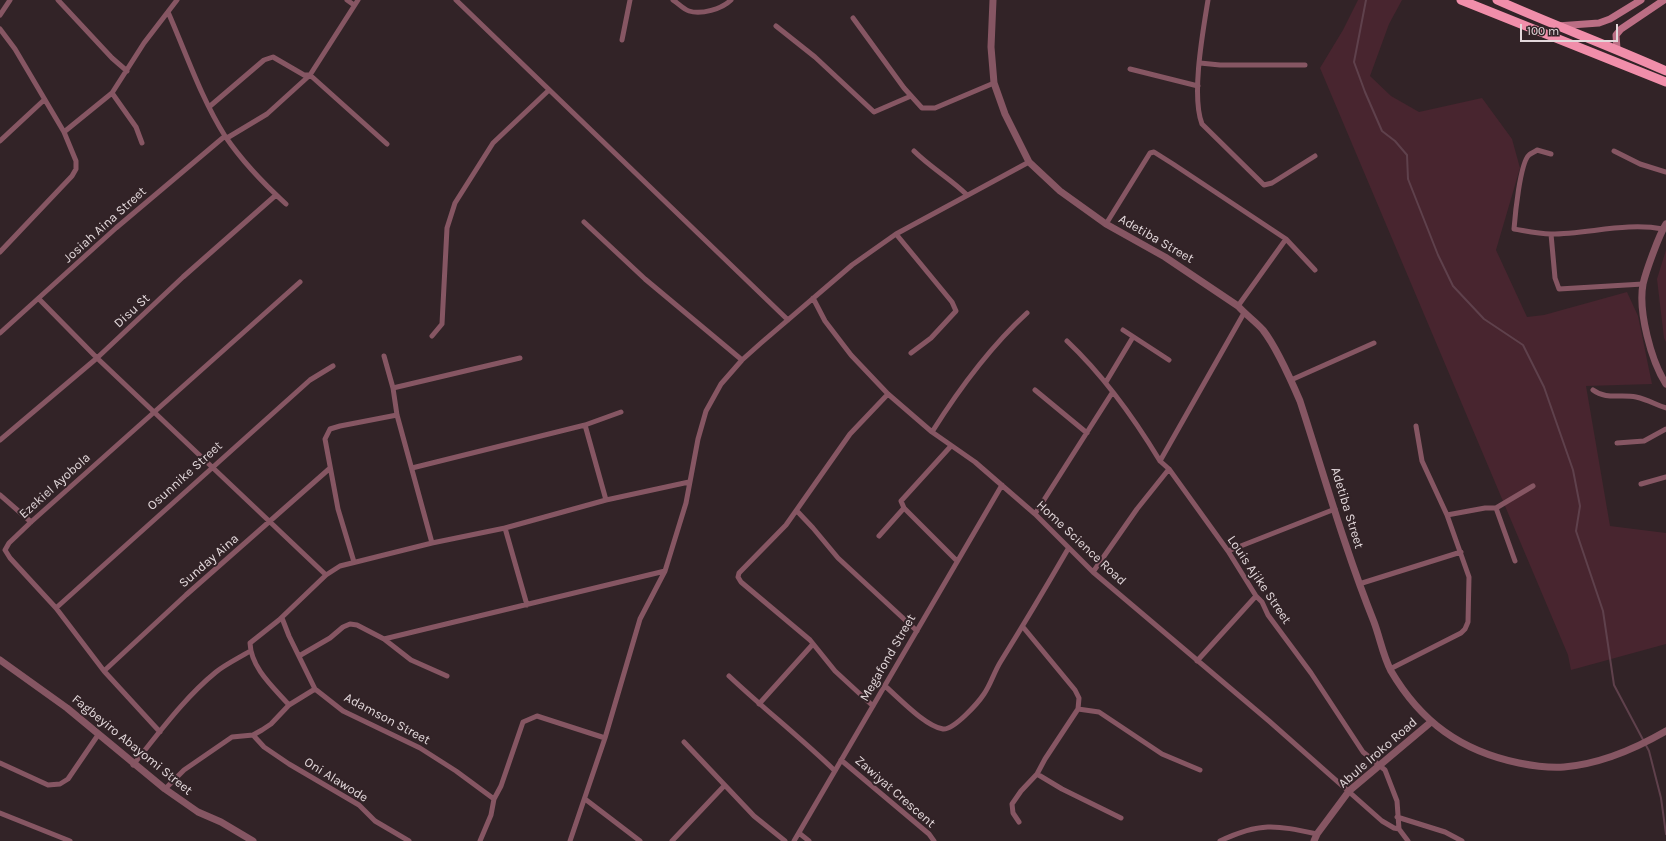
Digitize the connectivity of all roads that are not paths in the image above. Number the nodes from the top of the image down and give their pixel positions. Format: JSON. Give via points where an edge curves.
{"nodes":[{"id":1,"x":10,"y":0,"type":"edge"},
{"id":2,"x":58,"y":0,"type":"edge"},
{"id":3,"x":347,"y":0,"type":"edge"},
{"id":4,"x":358,"y":0,"type":"edge"},
{"id":5,"x":456,"y":0,"type":"edge"},
{"id":6,"x":630,"y":0,"type":"edge"},
{"id":7,"x":673,"y":0,"type":"edge"},
{"id":8,"x":730,"y":0,"type":"edge"},
{"id":9,"x":993,"y":0,"type":"edge"},
{"id":10,"x":1208,"y":0,"type":"edge"},
{"id":11,"x":1461,"y":0,"type":"edge"},
{"id":12,"x":1497,"y":0,"type":"edge"},
{"id":13,"x":1641,"y":0,"type":"edge"},
{"id":14,"x":1664,"y":0,"type":"edge"},
{"id":15,"x":174,"y":1,"type":"edge"},
{"id":16,"x":354,"y":5,"type":"junction"},
{"id":17,"x":168,"y":12,"type":"junction"},
{"id":18,"x":1491,"y":13,"type":"junction"},
{"id":19,"x":0,"y":15,"type":"edge"},
{"id":20,"x":852,"y":18,"type":"dead end"},
{"id":21,"x":776,"y":26,"type":"dead end"},
{"id":22,"x":1556,"y":26,"type":"junction"},
{"id":23,"x":0,"y":29,"type":"edge"},
{"id":24,"x":622,"y":40,"type":"dead end"},
{"id":25,"x":1617,"y":49,"type":"junction"},
{"id":26,"x":1200,"y":63,"type":"junction"},
{"id":27,"x":1305,"y":65,"type":"dead end"},
{"id":28,"x":1130,"y":69,"type":"dead end"},
{"id":29,"x":127,"y":71,"type":"junction"},
{"id":30,"x":1666,"y":71,"type":"edge"},
{"id":31,"x":310,"y":75,"type":"junction"},
{"id":32,"x":1666,"y":82,"type":"edge"},
{"id":33,"x":994,"y":83,"type":"junction"},
{"id":34,"x":1198,"y":86,"type":"junction"},
{"id":35,"x":549,"y":90,"type":"junction"},
{"id":36,"x":112,"y":93,"type":"junction"},
{"id":37,"x":910,"y":96,"type":"junction"},
{"id":38,"x":44,"y":100,"type":"junction"},
{"id":39,"x":209,"y":107,"type":"junction"},
{"id":40,"x":64,"y":132,"type":"junction"},
{"id":41,"x":226,"y":137,"type":"junction"},
{"id":42,"x":0,"y":142,"type":"edge"},
{"id":43,"x":142,"y":143,"type":"dead end"},
{"id":44,"x":387,"y":144,"type":"dead end"},
{"id":45,"x":914,"y":151,"type":"dead end"},
{"id":46,"x":1614,"y":151,"type":"dead end"},
{"id":47,"x":1551,"y":154,"type":"dead end"},
{"id":48,"x":1315,"y":156,"type":"dead end"},
{"id":49,"x":1029,"y":162,"type":"junction"},
{"id":50,"x":1666,"y":172,"type":"edge"},
{"id":51,"x":276,"y":195,"type":"junction"},
{"id":52,"x":967,"y":196,"type":"junction"},
{"id":53,"x":286,"y":204,"type":"dead end"},
{"id":54,"x":584,"y":222,"type":"dead end"},
{"id":55,"x":1106,"y":224,"type":"junction"},
{"id":56,"x":1665,"y":226,"type":"edge"},
{"id":57,"x":896,"y":234,"type":"junction"},
{"id":58,"x":1551,"y":234,"type":"junction"},
{"id":59,"x":1286,"y":240,"type":"junction"},
{"id":60,"x":0,"y":252,"type":"edge"},
{"id":61,"x":1315,"y":270,"type":"dead end"},
{"id":62,"x":300,"y":282,"type":"dead end"},
{"id":63,"x":1643,"y":284,"type":"junction"},
{"id":64,"x":812,"y":298,"type":"junction"},
{"id":65,"x":39,"y":299,"type":"junction"},
{"id":66,"x":1238,"y":306,"type":"junction"},
{"id":67,"x":1027,"y":313,"type":"dead end"},
{"id":68,"x":1244,"y":313,"type":"junction"},
{"id":69,"x":788,"y":320,"type":"junction"},
{"id":70,"x":1123,"y":330,"type":"dead end"},
{"id":71,"x":0,"y":333,"type":"edge"},
{"id":72,"x":432,"y":336,"type":"dead end"},
{"id":73,"x":1133,"y":337,"type":"junction"},
{"id":74,"x":1067,"y":341,"type":"dead end"},
{"id":75,"x":1374,"y":343,"type":"dead end"},
{"id":76,"x":911,"y":353,"type":"dead end"},
{"id":77,"x":384,"y":356,"type":"dead end"},
{"id":78,"x":97,"y":358,"type":"junction"},
{"id":79,"x":520,"y":358,"type":"dead end"},
{"id":80,"x":742,"y":360,"type":"junction"},
{"id":81,"x":1169,"y":360,"type":"dead end"},
{"id":82,"x":333,"y":366,"type":"dead end"},
{"id":83,"x":1291,"y":380,"type":"junction"},
{"id":84,"x":1106,"y":382,"type":"junction"},
{"id":85,"x":1666,"y":384,"type":"edge"},
{"id":86,"x":393,"y":388,"type":"junction"},
{"id":87,"x":1035,"y":390,"type":"dead end"},
{"id":88,"x":1593,"y":390,"type":"dead end"},
{"id":89,"x":1112,"y":393,"type":"junction"},
{"id":90,"x":888,"y":394,"type":"junction"},
{"id":91,"x":1666,"y":408,"type":"edge"},
{"id":92,"x":155,"y":412,"type":"junction"},
{"id":93,"x":621,"y":412,"type":"dead end"},
{"id":94,"x":397,"y":415,"type":"junction"},
{"id":95,"x":585,"y":425,"type":"junction"},
{"id":96,"x":1416,"y":426,"type":"dead end"},
{"id":97,"x":1666,"y":429,"type":"edge"},
{"id":98,"x":932,"y":432,"type":"junction"},
{"id":99,"x":1087,"y":433,"type":"junction"},
{"id":100,"x":0,"y":440,"type":"edge"},
{"id":101,"x":1617,"y":442,"type":"dead end"},
{"id":102,"x":951,"y":446,"type":"junction"},
{"id":103,"x":1160,"y":461,"type":"junction"},
{"id":104,"x":212,"y":467,"type":"junction"},
{"id":105,"x":412,"y":468,"type":"junction"},
{"id":106,"x":329,"y":469,"type":"junction"},
{"id":107,"x":1169,"y":469,"type":"junction"},
{"id":108,"x":1666,"y":477,"type":"edge"},
{"id":109,"x":689,"y":482,"type":"junction"},
{"id":110,"x":1641,"y":484,"type":"dead end"},
{"id":111,"x":1002,"y":485,"type":"junction"},
{"id":112,"x":1533,"y":486,"type":"dead end"},
{"id":113,"x":0,"y":495,"type":"edge"},
{"id":114,"x":606,"y":500,"type":"junction"},
{"id":115,"x":904,"y":508,"type":"junction"},
{"id":116,"x":1496,"y":508,"type":"junction"},
{"id":117,"x":1335,"y":509,"type":"junction"},
{"id":118,"x":797,"y":511,"type":"junction"},
{"id":119,"x":1035,"y":514,"type":"junction"},
{"id":120,"x":1447,"y":515,"type":"junction"},
{"id":121,"x":31,"y":522,"type":"junction"},
{"id":122,"x":270,"y":522,"type":"junction"},
{"id":123,"x":505,"y":528,"type":"junction"},
{"id":124,"x":879,"y":536,"type":"dead end"},
{"id":125,"x":432,"y":543,"type":"junction"},
{"id":126,"x":1068,"y":549,"type":"junction"},
{"id":127,"x":1228,"y":551,"type":"junction"},
{"id":128,"x":1460,"y":552,"type":"junction"},
{"id":129,"x":958,"y":561,"type":"junction"},
{"id":130,"x":1515,"y":561,"type":"dead end"},
{"id":131,"x":354,"y":562,"type":"junction"},
{"id":132,"x":665,"y":571,"type":"junction"},
{"id":133,"x":1093,"y":572,"type":"junction"},
{"id":134,"x":326,"y":575,"type":"junction"},
{"id":135,"x":1359,"y":584,"type":"junction"},
{"id":136,"x":1256,"y":596,"type":"junction"},
{"id":137,"x":527,"y":605,"type":"junction"},
{"id":138,"x":56,"y":608,"type":"junction"},
{"id":139,"x":282,"y":618,"type":"junction"},
{"id":140,"x":1023,"y":627,"type":"junction"},
{"id":141,"x":917,"y":631,"type":"junction"},
{"id":142,"x":384,"y":639,"type":"junction"},
{"id":143,"x":813,"y":644,"type":"junction"},
{"id":144,"x":250,"y":651,"type":"junction"},
{"id":145,"x":299,"y":656,"type":"junction"},
{"id":146,"x":0,"y":660,"type":"edge"},
{"id":147,"x":1197,"y":661,"type":"junction"},
{"id":148,"x":1390,"y":669,"type":"junction"},
{"id":149,"x":104,"y":671,"type":"junction"},
{"id":150,"x":447,"y":676,"type":"dead end"},
{"id":151,"x":729,"y":676,"type":"dead end"},
{"id":152,"x":885,"y":686,"type":"junction"},
{"id":153,"x":315,"y":689,"type":"junction"},
{"id":154,"x":759,"y":704,"type":"junction"},
{"id":155,"x":289,"y":705,"type":"junction"},
{"id":156,"x":873,"y":706,"type":"junction"},
{"id":157,"x":1078,"y":709,"type":"junction"},
{"id":158,"x":1431,"y":722,"type":"junction"},
{"id":159,"x":1666,"y":731,"type":"edge"},
{"id":160,"x":160,"y":732,"type":"junction"},
{"id":161,"x":98,"y":735,"type":"junction"},
{"id":162,"x":253,"y":735,"type":"junction"},
{"id":163,"x":605,"y":738,"type":"junction"},
{"id":164,"x":684,"y":742,"type":"dead end"},
{"id":165,"x":841,"y":760,"type":"junction"},
{"id":166,"x":0,"y":762,"type":"edge"},
{"id":167,"x":134,"y":765,"type":"junction"},
{"id":168,"x":1379,"y":765,"type":"junction"},
{"id":169,"x":1200,"y":770,"type":"dead end"},
{"id":170,"x":836,"y":771,"type":"junction"},
{"id":171,"x":1037,"y":774,"type":"junction"},
{"id":172,"x":724,"y":786,"type":"junction"},
{"id":173,"x":165,"y":789,"type":"junction"},
{"id":174,"x":1349,"y":791,"type":"junction"},
{"id":175,"x":494,"y":799,"type":"junction"},
{"id":176,"x":585,"y":799,"type":"junction"},
{"id":177,"x":0,"y":813,"type":"edge"},
{"id":178,"x":1397,"y":816,"type":"junction"},
{"id":179,"x":1122,"y":818,"type":"dead end"},
{"id":180,"x":1019,"y":822,"type":"dead end"},
{"id":181,"x":1399,"y":829,"type":"junction"},
{"id":182,"x":799,"y":833,"type":"junction"},
{"id":183,"x":1233,"y":835,"type":"junction"},
{"id":184,"x":1315,"y":838,"type":"edge"},
{"id":185,"x":70,"y":841,"type":"edge"},
{"id":186,"x":253,"y":841,"type":"edge"},
{"id":187,"x":409,"y":841,"type":"edge"},
{"id":188,"x":480,"y":841,"type":"edge"},
{"id":189,"x":570,"y":841,"type":"edge"},
{"id":190,"x":640,"y":841,"type":"edge"},
{"id":191,"x":672,"y":841,"type":"edge"},
{"id":192,"x":785,"y":841,"type":"edge"},
{"id":193,"x":794,"y":841,"type":"edge"},
{"id":194,"x":809,"y":841,"type":"edge"},
{"id":195,"x":934,"y":841,"type":"edge"},
{"id":196,"x":1220,"y":841,"type":"edge"},
{"id":197,"x":1232,"y":841,"type":"edge"},
{"id":198,"x":1408,"y":841,"type":"edge"},
{"id":199,"x":1462,"y":841,"type":"edge"}],
"edges":[{"from":1,"to":19,"type":"street"},
{"from":2,"to":29,"type":"street"},
{"from":3,"to":16,"type":"street"},
{"from":4,"to":16,"type":"street","name":"Josiah Aina Street"},
{"from":5,"to":35,"type":"street"},
{"from":6,"to":24,"type":"street"},
{"from":7,"to":8,"type":"street","via":[[688,11],[695,12],[717,8]]},
{"from":9,"to":33,"type":"street","via":[[990,47]]},
{"from":10,"to":26,"type":"street"},
{"from":11,"to":18,"type":"highway"},
{"from":12,"to":18,"type":"highway"},
{"from":12,"to":22,"type":"highway"},
{"from":13,"to":22,"type":"main road","via":[[1599,23]]},
{"from":14,"to":25,"type":"main road","via":[[1621,29],[1616,35]]},
{"from":15,"to":17,"type":"street"},
{"from":16,"to":31,"type":"street","name":"Josiah Aina Street"},
{"from":17,"to":29,"type":"street","via":[[144,43]]},
{"from":17,"to":39,"type":"street"},
{"from":18,"to":32,"type":"highway"},
{"from":20,"to":37,"type":"street"},
{"from":21,"to":37,"type":"street","via":[[874,112]]},
{"from":22,"to":25,"type":"highway"},
{"from":23,"to":38,"type":"street","via":[[15,49]]},
{"from":25,"to":30,"type":"highway"},
{"from":26,"to":27,"type":"street"},
{"from":26,"to":34,"type":"street"},
{"from":28,"to":34,"type":"street"},
{"from":29,"to":36,"type":"street"},
{"from":31,"to":39,"type":"street","via":[[304,75],[269,57]]},
{"from":31,"to":41,"type":"street","name":"Josiah Aina Street","via":[[267,114]]},
{"from":31,"to":44,"type":"street"},
{"from":33,"to":37,"type":"street","via":[[934,108],[922,108]]},
{"from":33,"to":49,"type":"street","via":[[1005,114]]},
{"from":34,"to":48,"type":"street","via":[[1199,115],[1202,124],[1264,185],[1272,184]]},
{"from":35,"to":69,"type":"street"},
{"from":35,"to":72,"type":"street","via":[[493,143],[455,203],[447,228],[442,324]]},
{"from":36,"to":40,"type":"street"},
{"from":36,"to":43,"type":"street","via":[[136,127]]},
{"from":38,"to":40,"type":"street"},
{"from":38,"to":42,"type":"street"},
{"from":39,"to":41,"type":"street"},
{"from":40,"to":60,"type":"street","via":[[76,161],[76,169]]},
{"from":41,"to":51,"type":"street"},
{"from":41,"to":65,"type":"street","name":"Josiah Aina Street","via":[[116,228]]},
{"from":45,"to":52,"type":"street"},
{"from":46,"to":50,"type":"street","via":[[1640,164]]},
{"from":47,"to":58,"type":"street","via":[[1537,150],[1525,161],[1514,229],[1536,234]]},
{"from":49,"to":52,"type":"street"},
{"from":49,"to":55,"type":"street","name":"Adetiba Street","via":[[1060,191]]},
{"from":51,"to":53,"type":"street"},
{"from":51,"to":78,"type":"street","name":"Disu St"},
{"from":52,"to":57,"type":"street"},
{"from":54,"to":80,"type":"street","via":[[645,279]]},
{"from":55,"to":59,"type":"street","via":[[1150,153],[1154,152]]},
{"from":55,"to":66,"type":"street","name":"Adetiba Street","via":[[1165,257]]},
{"from":56,"to":58,"type":"street"},
{"from":56,"to":63,"type":"street"},
{"from":57,"to":64,"type":"street","via":[[852,265]]},
{"from":57,"to":76,"type":"street","via":[[952,302],[956,311],[931,338]]},
{"from":58,"to":63,"type":"street","via":[[1554,278],[1559,289]]},
{"from":59,"to":61,"type":"street"},
{"from":59,"to":66,"type":"street"},
{"from":62,"to":92,"type":"street","name":"Ezekiel Ayobola"},
{"from":63,"to":85,"type":"street","via":[[1646,333]]},
{"from":64,"to":69,"type":"street"},
{"from":64,"to":90,"type":"street","name":"Home Science Road","via":[[825,321],[851,355]]},
{"from":65,"to":71,"type":"street","name":"Josiah Aina Street"},
{"from":65,"to":78,"type":"street"},
{"from":66,"to":68,"type":"street","name":"Adetiba Street"},
{"from":67,"to":98,"type":"street","via":[[980,363]]},
{"from":68,"to":83,"type":"street","name":"Adetiba Street","via":[[1264,332]]},
{"from":68,"to":103,"type":"street"},
{"from":69,"to":80,"type":"street"},
{"from":70,"to":73,"type":"street"},
{"from":73,"to":81,"type":"street"},
{"from":73,"to":84,"type":"street"},
{"from":74,"to":84,"type":"street","name":"Louis Ajike Street"},
{"from":75,"to":83,"type":"street"},
{"from":77,"to":86,"type":"street"},
{"from":78,"to":92,"type":"street"},
{"from":78,"to":100,"type":"street","name":"Disu St"},
{"from":79,"to":86,"type":"street"},
{"from":80,"to":109,"type":"street","via":[[721,384],[706,411]]},
{"from":82,"to":104,"type":"street","name":"Osunnike Street","via":[[310,380]]},
{"from":83,"to":117,"type":"street","name":"Adetiba Street"},
{"from":84,"to":89,"type":"street","name":"Louis Ajike Street"},
{"from":86,"to":94,"type":"street"},
{"from":87,"to":99,"type":"street"},
{"from":88,"to":91,"type":"street","via":[[1600,395],[1633,396],[1652,400]]},
{"from":89,"to":99,"type":"street"},
{"from":89,"to":103,"type":"street","name":"Louis Ajike Street"},
{"from":90,"to":98,"type":"street","name":"Home Science Road"},
{"from":90,"to":118,"type":"street","via":[[850,434]]},
{"from":92,"to":104,"type":"street"},
{"from":92,"to":121,"type":"street","name":"Ezekiel Ayobola"},
{"from":93,"to":95,"type":"street"},
{"from":94,"to":105,"type":"street"},
{"from":94,"to":106,"type":"street","via":[[330,429],[325,439]]},
{"from":95,"to":105,"type":"street"},
{"from":95,"to":114,"type":"street"},
{"from":96,"to":120,"type":"street","via":[[1422,461]]},
{"from":97,"to":101,"type":"street","via":[[1644,441]]},
{"from":98,"to":102,"type":"street","name":"Home Science Road"},
{"from":99,"to":119,"type":"street"},
{"from":102,"to":111,"type":"street","name":"Home Science Road"},
{"from":102,"to":115,"type":"street","via":[[904,496],[901,501]]},
{"from":103,"to":107,"type":"street","name":"Louis Ajike Street"},
{"from":104,"to":122,"type":"street"},
{"from":104,"to":138,"type":"street","name":"Osunnike Street"},
{"from":105,"to":125,"type":"street"},
{"from":106,"to":122,"type":"street","name":"Sunday Aina"},
{"from":106,"to":131,"type":"street"},
{"from":107,"to":127,"type":"street","name":"Louis Ajike Street"},
{"from":107,"to":133,"type":"street"},
{"from":108,"to":110,"type":"street"},
{"from":109,"to":114,"type":"street"},
{"from":109,"to":132,"type":"street","via":[[686,503]]},
{"from":111,"to":119,"type":"street","name":"Home Science Road"},
{"from":111,"to":129,"type":"street","name":"Megafond Street"},
{"from":112,"to":116,"type":"street"},
{"from":113,"to":121,"type":"street"},
{"from":114,"to":123,"type":"street"},
{"from":115,"to":124,"type":"street"},
{"from":115,"to":129,"type":"street"},
{"from":116,"to":120,"type":"street"},
{"from":116,"to":130,"type":"street"},
{"from":117,"to":127,"type":"street"},
{"from":117,"to":135,"type":"street","name":"Adetiba Street"},
{"from":118,"to":141,"type":"street","via":[[838,558]]},
{"from":118,"to":143,"type":"street","via":[[738,577]]},
{"from":119,"to":126,"type":"street","name":"Home Science Road"},
{"from":120,"to":128,"type":"street"},
{"from":121,"to":138,"type":"street","name":"Ezekiel Ayobola","via":[[9,543],[6,550],[10,558]]},
{"from":122,"to":134,"type":"street"},
{"from":122,"to":149,"type":"street","name":"Sunday Aina"},
{"from":123,"to":125,"type":"street"},
{"from":123,"to":137,"type":"street"},
{"from":125,"to":131,"type":"street"},
{"from":126,"to":133,"type":"street","name":"Home Science Road"},
{"from":126,"to":140,"type":"street"},
{"from":127,"to":136,"type":"street","name":"Louis Ajike Street"},
{"from":128,"to":135,"type":"street"},
{"from":128,"to":148,"type":"street","via":[[1469,577],[1468,622],[1465,629]]},
{"from":129,"to":141,"type":"street","name":"Megafond Street"},
{"from":131,"to":134,"type":"street","via":[[340,566]]},
{"from":132,"to":137,"type":"street"},
{"from":132,"to":163,"type":"street","via":[[640,619]]},
{"from":133,"to":147,"type":"street","name":"Home Science Road"},
{"from":134,"to":139,"type":"street"},
{"from":135,"to":148,"type":"street","name":"Adetiba Street"},
{"from":136,"to":147,"type":"street"},
{"from":136,"to":168,"type":"street","name":"Louis Ajike Street","via":[[1363,752]]},
{"from":137,"to":142,"type":"street"},
{"from":138,"to":149,"type":"street","name":"Ezekiel Ayobola"},
{"from":139,"to":144,"type":"street","via":[[250,643]]},
{"from":139,"to":145,"type":"street","name":"Adamson Street"},
{"from":140,"to":152,"type":"street","via":[[983,695],[957,724],[949,728],[943,729],[917,716]]},
{"from":140,"to":157,"type":"street","via":[[1075,690],[1079,698]]},
{"from":141,"to":152,"type":"street","name":"Megafond Street"},
{"from":142,"to":145,"type":"street","via":[[350,624]]},
{"from":142,"to":150,"type":"street","via":[[411,660]]},
{"from":143,"to":154,"type":"street"},
{"from":143,"to":156,"type":"street","via":[[835,671]]},
{"from":144,"to":155,"type":"street","via":[[262,674]]},
{"from":144,"to":160,"type":"street","via":[[204,683]]},
{"from":145,"to":153,"type":"street","name":"Adamson Street"},
{"from":146,"to":161,"type":"street","name":"Fagbeyiro Abayomi Street","via":[[67,708]]},
{"from":147,"to":174,"type":"street","name":"Home Science Road"},
{"from":148,"to":158,"type":"street","name":"Adetiba Street","via":[[1409,698]]},
{"from":149,"to":160,"type":"street","name":"Ezekiel Ayobola"},
{"from":151,"to":154,"type":"street"},
{"from":152,"to":156,"type":"street","name":"Megafond Street"},
{"from":153,"to":155,"type":"street"},
{"from":153,"to":175,"type":"street","name":"Adamson Street","via":[[343,711],[420,748]]},
{"from":154,"to":170,"type":"street"},
{"from":155,"to":162,"type":"street","via":[[271,724]]},
{"from":156,"to":165,"type":"street","name":"Megafond Street"},
{"from":157,"to":169,"type":"street","via":[[1099,712],[1162,754]]},
{"from":157,"to":171,"type":"street"},
{"from":158,"to":159,"type":"street","name":"Adetiba Street","via":[[1466,745],[1496,758],[1540,767],[1582,765],[1602,760],[1647,742]]},
{"from":158,"to":168,"type":"street","name":"Abule Iroko Road"},
{"from":160,"to":167,"type":"street"},
{"from":161,"to":166,"type":"street","via":[[68,779],[60,784],[48,785]]},
{"from":161,"to":167,"type":"street","name":"Fagbeyiro Abayomi Street"},
{"from":162,"to":173,"type":"street","via":[[232,737],[184,770]]},
{"from":162,"to":187,"type":"street","name":"Oni Alawode","via":[[264,747],[289,764],[359,805],[375,821]]},
{"from":163,"to":175,"type":"street","via":[[537,716],[530,718],[523,722]]},
{"from":163,"to":176,"type":"street"},
{"from":164,"to":172,"type":"street"},
{"from":165,"to":170,"type":"street","name":"Megafond Street"},
{"from":165,"to":195,"type":"street","name":"Zawiyat Crescent"},
{"from":167,"to":173,"type":"street","name":"Fagbeyiro Abayomi Street"},
{"from":168,"to":174,"type":"street","name":"Abule Iroko Road"},
{"from":168,"to":178,"type":"street","name":"Louis Ajike Street","via":[[1389,778],[1397,801]]},
{"from":170,"to":182,"type":"street","name":"Megafond Street"},
{"from":171,"to":179,"type":"street","via":[[1062,790]]},
{"from":171,"to":180,"type":"street","via":[[1012,804],[1013,813]]},
{"from":172,"to":191,"type":"street"},
{"from":172,"to":192,"type":"street","via":[[754,816]]},
{"from":173,"to":186,"type":"street","name":"Fagbeyiro Abayomi Street","via":[[198,812]]},
{"from":174,"to":181,"type":"street","name":"Home Science Road","via":[[1382,821]]},
{"from":174,"to":184,"type":"street","name":"Abule Iroko Road"},
{"from":175,"to":188,"type":"street","via":[[491,815]]},
{"from":176,"to":189,"type":"street"},
{"from":176,"to":190,"type":"street"},
{"from":177,"to":185,"type":"street"},
{"from":178,"to":181,"type":"street","name":"Louis Ajike Street"},
{"from":178,"to":199,"type":"street","via":[[1445,832]]},
{"from":181,"to":198,"type":"street","name":"Louis Ajike Street"},
{"from":182,"to":193,"type":"street","name":"Megafond Street"},
{"from":182,"to":194,"type":"street"},
{"from":183,"to":184,"type":"street","via":[[1258,827],[1273,826],[1286,827]]},
{"from":183,"to":196,"type":"street"},
{"from":183,"to":197,"type":"street"}]}
